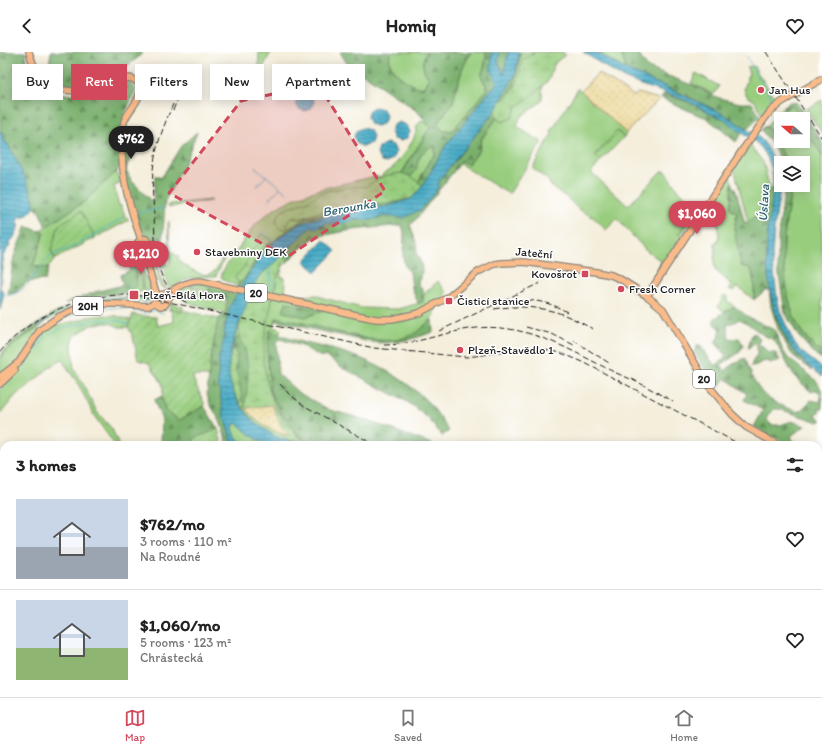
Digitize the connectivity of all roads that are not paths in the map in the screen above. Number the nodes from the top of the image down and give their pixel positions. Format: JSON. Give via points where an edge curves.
{"nodes":[{"id":1,"x":29,"y":52,"type":"edge"},
{"id":2,"x":822,"y":79,"type":"edge"},
{"id":3,"x":141,"y":239,"type":"junction"},
{"id":4,"x":144,"y":248,"type":"junction"},
{"id":5,"x":182,"y":285,"type":"junction"},
{"id":6,"x":164,"y":294,"type":"junction"},
{"id":7,"x":648,"y":296,"type":"junction"},
{"id":8,"x":156,"y":299,"type":"junction"},
{"id":9,"x":168,"y":301,"type":"junction"},
{"id":10,"x":136,"y":305,"type":"junction"},
{"id":11,"x":159,"y":306,"type":"junction"},
{"id":12,"x":45,"y":325,"type":"junction"},
{"id":13,"x":0,"y":378,"type":"edge"},
{"id":14,"x":0,"y":384,"type":"edge"},
{"id":15,"x":771,"y":441,"type":"edge"}],
"edges":[{"from":1,"to":3,"type":"main road","via":[[41,77],[58,90],[97,91],[110,88],[125,78],[136,80],[140,87],[139,96],[128,111],[124,122],[122,164],[124,185]]},
{"from":2,"to":7,"type":"main road","via":[[782,102],[769,113]]},
{"from":3,"to":4,"type":"main road","via":[[138,243]]},
{"from":3,"to":4,"type":"main road","via":[[148,240],[149,243]]},
{"from":4,"to":6,"type":"main road","via":[[159,290]]},
{"from":4,"to":8,"type":"main road"},
{"from":5,"to":6,"type":"main road","name":"Jateční","number":"20"},
{"from":5,"to":7,"type":"main road","name":"Jateční","number":"20","via":[[198,281],[384,319],[419,313],[439,303],[483,269],[495,264],[514,262],[606,274]]},
{"from":5,"to":9,"type":"main road","via":[[171,294]]},
{"from":6,"to":8,"type":"main road","number":"20"},
{"from":6,"to":9,"type":"main road"},
{"from":7,"to":15,"type":"main road","name":"Jateční","number":"20","via":[[663,309],[708,385],[732,414],[746,427]]},
{"from":8,"to":10,"type":"main road","number":"20H","via":[[150,305]]},
{"from":8,"to":11,"type":"main road"},
{"from":9,"to":11,"type":"main road"},
{"from":10,"to":11,"type":"main road","number":"20H","via":[[149,308]]},
{"from":10,"to":12,"type":"main road","number":"20H","via":[[90,306],[68,312]]},
{"from":12,"to":13,"type":"main road","number":"20H","via":[[20,362]]},
{"from":12,"to":14,"type":"main road","number":"20H","via":[[24,361]]}]}
